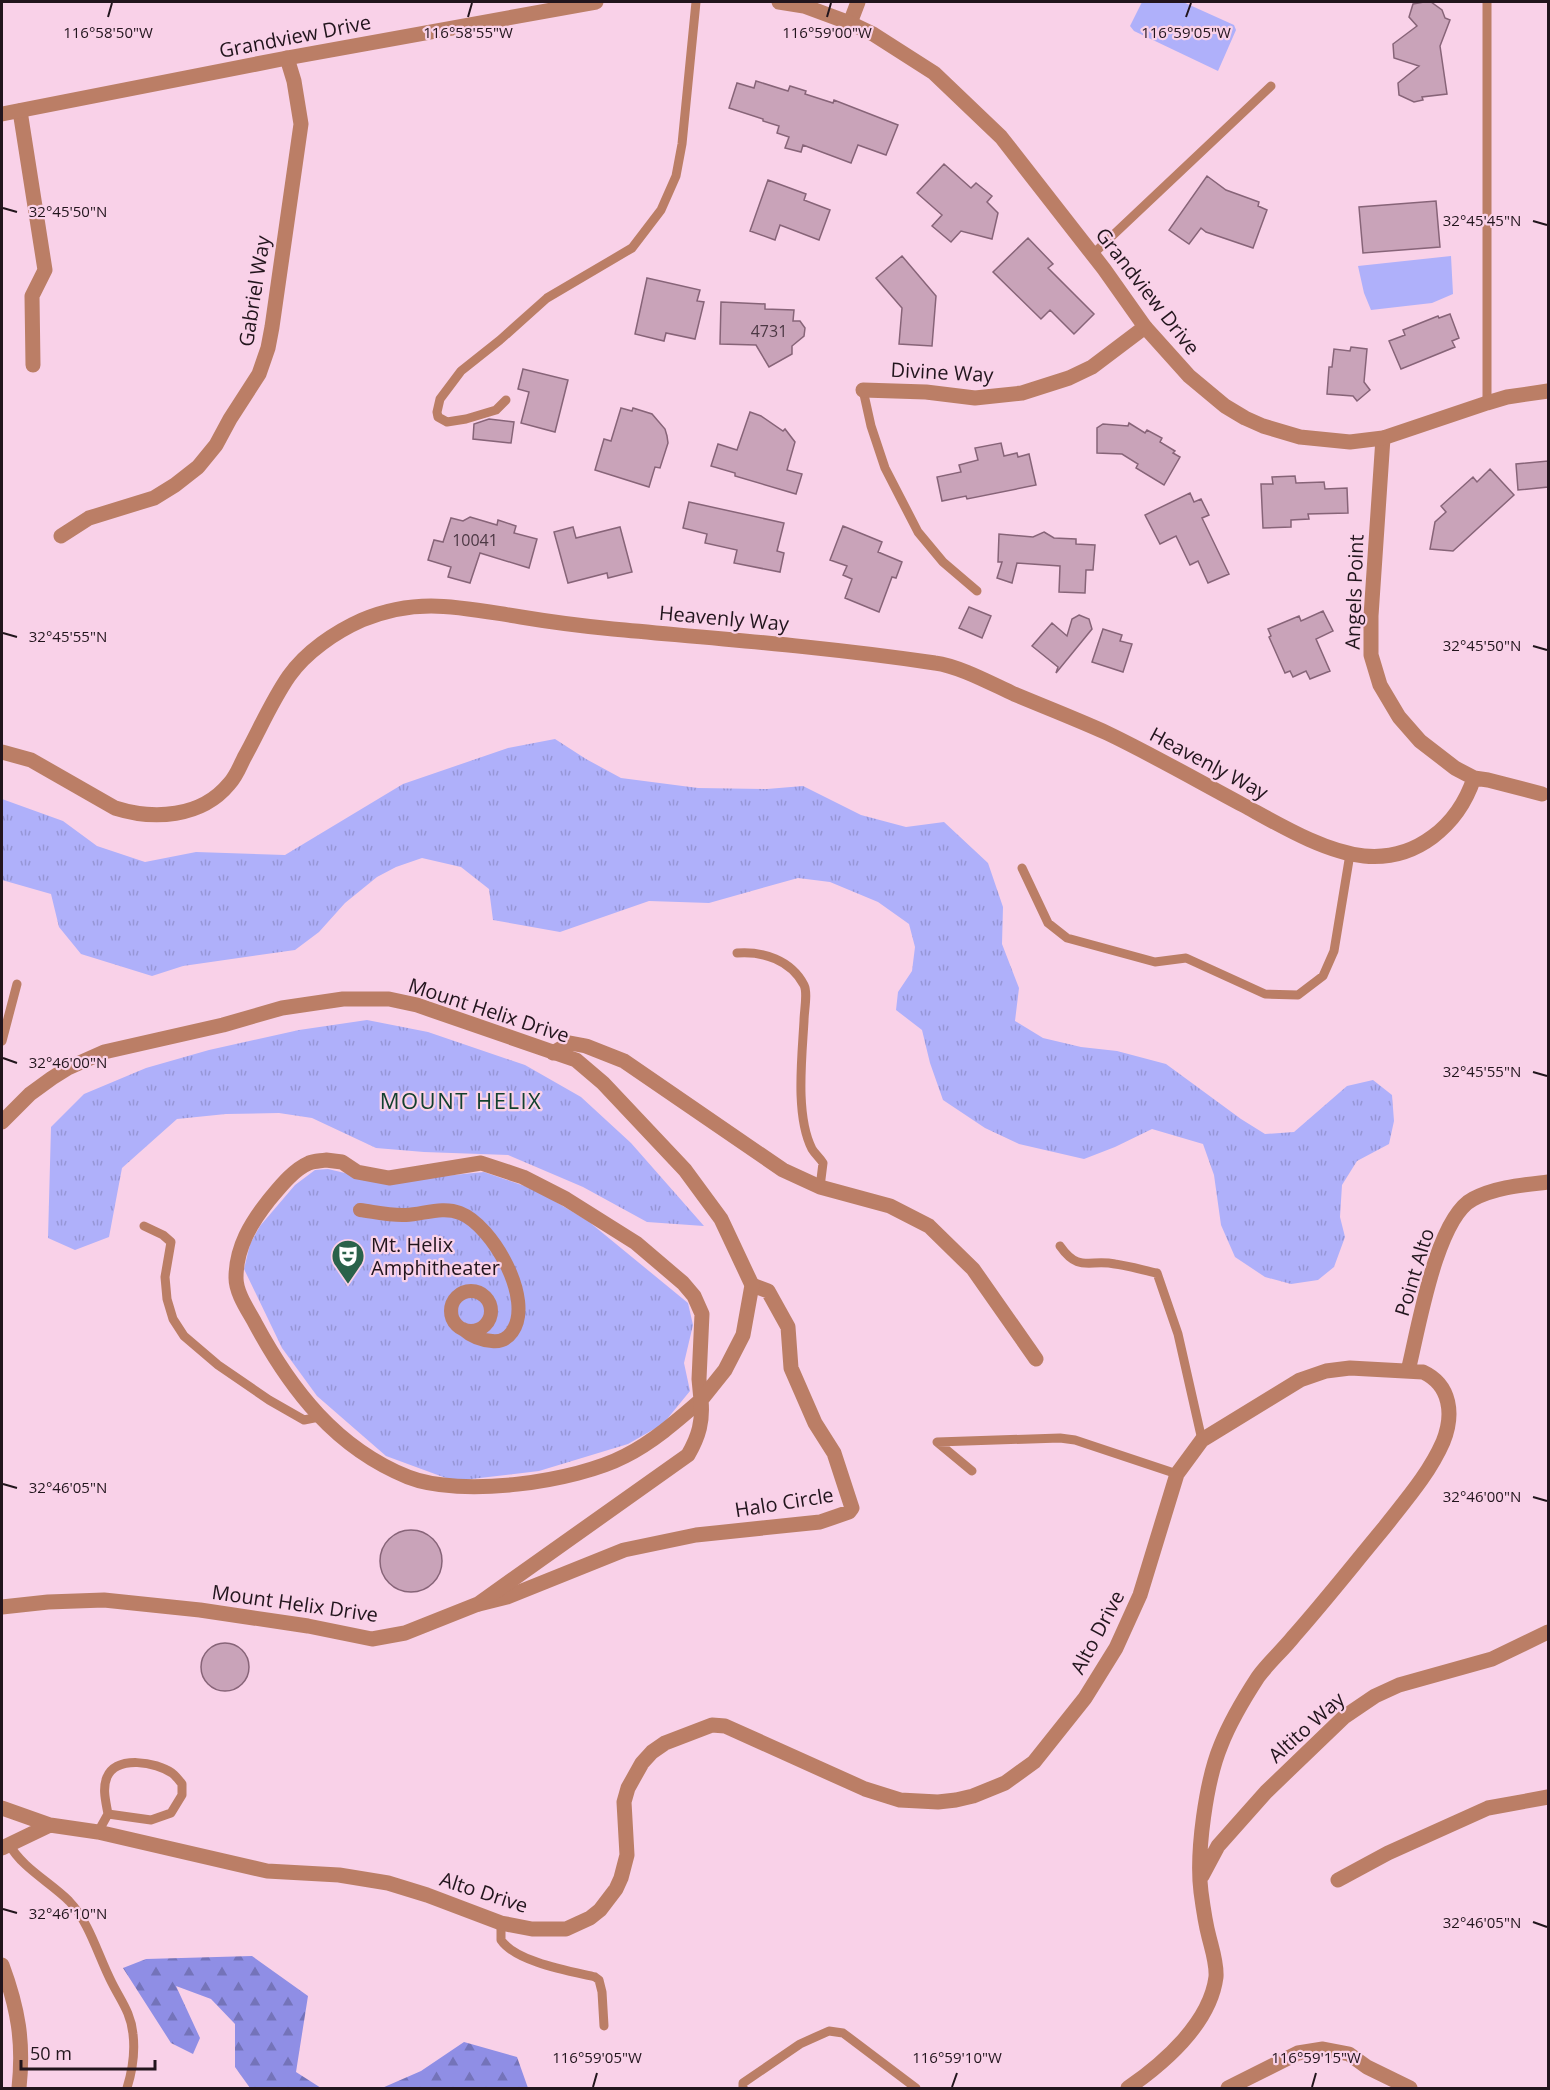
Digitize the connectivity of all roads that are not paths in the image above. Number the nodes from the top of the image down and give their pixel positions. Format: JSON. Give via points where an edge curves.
{"nodes":[{"id":1,"x":596,"y":2,"type":"edge"},
{"id":2,"x":696,"y":2,"type":"edge"},
{"id":3,"x":779,"y":2,"type":"edge"},
{"id":4,"x":858,"y":2,"type":"edge"},
{"id":5,"x":1487,"y":2,"type":"edge"},
{"id":6,"x":544,"y":6,"type":"edge"},
{"id":7,"x":850,"y":23,"type":"junction"},
{"id":8,"x":287,"y":58,"type":"junction"},
{"id":9,"x":1270,"y":86,"type":"dead end"},
{"id":10,"x":20,"y":111,"type":"junction"},
{"id":11,"x":2,"y":114,"type":"edge"},
{"id":12,"x":1092,"y":254,"type":"junction"},
{"id":13,"x":1145,"y":327,"type":"junction"},
{"id":14,"x":33,"y":364,"type":"dead end"},
{"id":15,"x":863,"y":390,"type":"joint"},
{"id":16,"x":1548,"y":391,"type":"edge"},
{"id":17,"x":506,"y":400,"type":"dead end"},
{"id":18,"x":1487,"y":403,"type":"junction"},
{"id":19,"x":1383,"y":438,"type":"junction"},
{"id":20,"x":61,"y":536,"type":"dead end"},
{"id":21,"x":977,"y":591,"type":"dead end"},
{"id":22,"x":2,"y":752,"type":"edge"},
{"id":23,"x":1474,"y":778,"type":"junction"},
{"id":24,"x":1542,"y":794,"type":"dead end"},
{"id":25,"x":1350,"y":854,"type":"junction"},
{"id":26,"x":1022,"y":868,"type":"dead end"},
{"id":27,"x":737,"y":953,"type":"dead end"},
{"id":28,"x":17,"y":984,"type":"dead end"},
{"id":29,"x":2,"y":1041,"type":"edge"},
{"id":30,"x":553,"y":1053,"type":"junction"},
{"id":31,"x":2,"y":1122,"type":"edge"},
{"id":32,"x":1548,"y":1182,"type":"edge"},
{"id":33,"x":820,"y":1186,"type":"junction"},
{"id":34,"x":360,"y":1210,"type":"dead end"},
{"id":35,"x":144,"y":1226,"type":"dead end"},
{"id":36,"x":1060,"y":1246,"type":"dead end"},
{"id":37,"x":752,"y":1285,"type":"junction"},
{"id":38,"x":464,"y":1329,"type":"dead end"},
{"id":39,"x":1036,"y":1359,"type":"dead end"},
{"id":40,"x":1408,"y":1371,"type":"junction"},
{"id":41,"x":701,"y":1400,"type":"junction"},
{"id":42,"x":319,"y":1417,"type":"junction"},
{"id":43,"x":1202,"y":1440,"type":"junction"},
{"id":44,"x":972,"y":1471,"type":"dead end"},
{"id":45,"x":1177,"y":1474,"type":"junction"},
{"id":46,"x":478,"y":1604,"type":"junction"},
{"id":47,"x":2,"y":1607,"type":"edge"},
{"id":48,"x":1548,"y":1632,"type":"edge"},
{"id":49,"x":1548,"y":1797,"type":"edge"},
{"id":50,"x":2,"y":1808,"type":"edge"},
{"id":51,"x":108,"y":1814,"type":"junction"},
{"id":52,"x":50,"y":1825,"type":"junction"},
{"id":53,"x":98,"y":1832,"type":"junction"},
{"id":54,"x":5,"y":1846,"type":"edge"},
{"id":55,"x":1338,"y":1880,"type":"dead end"},
{"id":56,"x":1200,"y":1881,"type":"junction"},
{"id":57,"x":501,"y":1923,"type":"junction"},
{"id":58,"x":2,"y":1965,"type":"edge"},
{"id":59,"x":604,"y":2026,"type":"dead end"},
{"id":60,"x":19,"y":2088,"type":"edge"},
{"id":61,"x":127,"y":2088,"type":"edge"},
{"id":62,"x":743,"y":2088,"type":"edge"},
{"id":63,"x":916,"y":2088,"type":"edge"},
{"id":64,"x":1128,"y":2088,"type":"edge"},
{"id":65,"x":1228,"y":2088,"type":"edge"},
{"id":66,"x":1410,"y":2088,"type":"edge"}],
"edges":[{"from":1,"to":6,"type":"street","name":"Grandview Drive"},
{"from":2,"to":17,"type":"lane","via":[[682,144],[676,176],[661,210],[632,248],[547,298],[461,370],[440,399],[438,417],[447,422],[466,419],[496,410]]},
{"from":3,"to":7,"type":"street","name":"Grandview Drive","via":[[804,6]]},
{"from":4,"to":7,"type":"street"},
{"from":5,"to":18,"type":"lane"},
{"from":6,"to":8,"type":"street","name":"Grandview Drive"},
{"from":7,"to":12,"type":"street","name":"Grandview Drive","via":[[934,73],[1001,137]]},
{"from":8,"to":10,"type":"street","name":"Grandview Drive"},
{"from":8,"to":20,"type":"street","name":"Gabriel Way","via":[[301,124],[272,327],[259,374],[198,467],[154,498],[90,519]]},
{"from":9,"to":12,"type":"lane"},
{"from":10,"to":11,"type":"street","name":"Grandview Drive"},
{"from":10,"to":14,"type":"street","via":[[45,270],[32,296]]},
{"from":12,"to":13,"type":"street","name":"Grandview Drive"},
{"from":13,"to":15,"type":"street","name":"Divine Way","via":[[1092,367],[1022,393],[975,398]]},
{"from":13,"to":19,"type":"street","name":"Grandview Drive","via":[[1206,392],[1245,418],[1300,437],[1350,442]]},
{"from":15,"to":21,"type":"lane","via":[[885,468],[918,532],[943,562]]},
{"from":16,"to":18,"type":"street","name":"Grandview Drive"},
{"from":18,"to":19,"type":"street","name":"Grandview Drive"},
{"from":19,"to":23,"type":"street","name":"Angels Point","via":[[1371,655],[1380,685],[1399,717],[1437,755]]},
{"from":22,"to":25,"type":"street","name":"Heavenly Way","via":[[31,760],[115,808],[155,816],[183,812],[209,801],[231,783],[291,673],[323,643],[382,613],[422,605],[461,606],[543,621],[831,648],[943,664],[1109,734],[1304,837]]},
{"from":23,"to":24,"type":"street","name":"Angels Point"},
{"from":23,"to":25,"type":"street","name":"Heavenly Way","via":[[1462,808],[1427,842],[1382,856]]},
{"from":25,"to":26,"type":"lane","via":[[1334,951],[1323,976],[1298,995],[1265,994],[1186,958],[1155,962],[1068,938],[1048,923]]},
{"from":27,"to":33,"type":"lane","via":[[764,954],[779,961],[793,970],[806,987],[801,1078],[804,1123],[813,1150],[823,1163]]},
{"from":28,"to":29,"type":"lane"},
{"from":30,"to":31,"type":"street","name":"Mount Helix Drive","via":[[417,1005],[388,999],[343,999],[282,1008],[104,1052],[52,1078]]},
{"from":30,"to":33,"type":"street","via":[[570,1043],[624,1061],[783,1170]]},
{"from":30,"to":37,"type":"street","name":"Mount Helix Drive","via":[[576,1060],[603,1083],[685,1170],[721,1219]]},
{"from":32,"to":40,"type":"street","name":"Point Alto","via":[[1497,1189],[1471,1200],[1453,1219],[1436,1257]]},
{"from":33,"to":39,"type":"street","via":[[890,1206],[929,1226],[973,1269]]},
{"from":34,"to":38,"type":"street","via":[[404,1215],[447,1209],[460,1212],[485,1231],[510,1272],[520,1312],[508,1338],[480,1340]]},
{"from":35,"to":42,"type":"lane","via":[[171,1242],[165,1277],[167,1299],[184,1336],[269,1400],[304,1420]]},
{"from":36,"to":43,"type":"lane","via":[[1068,1257],[1086,1265],[1113,1263],[1157,1273],[1178,1334]]},
{"from":37,"to":41,"type":"street","name":"Mount Helix Drive","via":[[743,1335],[725,1370]]},
{"from":37,"to":46,"type":"street","name":"Halo Circle","via":[[768,1291],[788,1327],[791,1368],[815,1423],[834,1453],[852,1508],[849,1512],[820,1522],[696,1535],[624,1550],[507,1597]]},
{"from":40,"to":43,"type":"street","name":"Alto Drive","via":[[1326,1371],[1300,1380]]},
{"from":40,"to":56,"type":"street","name":"Alto Drive","via":[[1432,1376],[1446,1394],[1444,1440],[1417,1485],[1259,1676],[1235,1717],[1213,1772],[1201,1837]]},
{"from":41,"to":42,"type":"street","name":"Mount Helix Drive","via":[[625,1456],[585,1471],[523,1485],[453,1486],[409,1477],[358,1450]]},
{"from":41,"to":42,"type":"street","name":"Mount Helix Drive","via":[[702,1314],[683,1283],[636,1243],[566,1199],[523,1177],[481,1163],[389,1178],[357,1172],[342,1162],[326,1160],[308,1164],[284,1182],[257,1216],[238,1256],[236,1280],[264,1340]]},
{"from":41,"to":46,"type":"street","name":"Mount Helix Drive","via":[[703,1418],[688,1455]]},
{"from":43,"to":45,"type":"street","name":"Alto Drive"},
{"from":44,"to":45,"type":"lane","via":[[936,1442],[1060,1438]]},
{"from":45,"to":57,"type":"street","name":"Alto Drive","via":[[1140,1594],[1116,1648],[1085,1698],[1034,1762],[1020,1773],[990,1790],[956,1800],[900,1800],[865,1789],[724,1726],[712,1725],[664,1743],[634,1774],[624,1802],[625,1867],[616,1889],[600,1910],[566,1929],[532,1929]]},
{"from":46,"to":47,"type":"street","name":"Mount Helix Drive","via":[[405,1633],[372,1639],[200,1610],[104,1600]]},
{"from":48,"to":56,"type":"street","name":"Altito Way","via":[[1492,1659],[1399,1685],[1344,1716],[1266,1792],[1218,1846]]},
{"from":49,"to":55,"type":"street","via":[[1488,1808]]},
{"from":50,"to":52,"type":"street","name":"Alto Drive"},
{"from":51,"to":51,"type":"lane","via":[[151,1820],[171,1813],[182,1795],[182,1784],[173,1774],[144,1763],[119,1765],[106,1779]]},
{"from":51,"to":53,"type":"lane"},
{"from":52,"to":53,"type":"street","name":"Alto Drive"},
{"from":52,"to":54,"type":"street"},
{"from":53,"to":57,"type":"street","name":"Alto Drive","via":[[267,1871],[339,1875],[388,1883]]},
{"from":54,"to":61,"type":"lane","via":[[70,1902],[88,1930],[126,2007],[133,2034]]},
{"from":56,"to":64,"type":"street","name":"Alto Drive","via":[[1216,1976],[1212,1992],[1186,2038],[1153,2071]]},
{"from":57,"to":59,"type":"lane","via":[[501,1940],[513,1952],[599,1980]]},
{"from":58,"to":60,"type":"street","via":[[21,2037]]},
{"from":62,"to":63,"type":"lane","via":[[743,2083],[800,2044],[830,2031],[843,2033]]},
{"from":65,"to":66,"type":"street","via":[[1298,2053],[1323,2049],[1349,2054]]}]}
